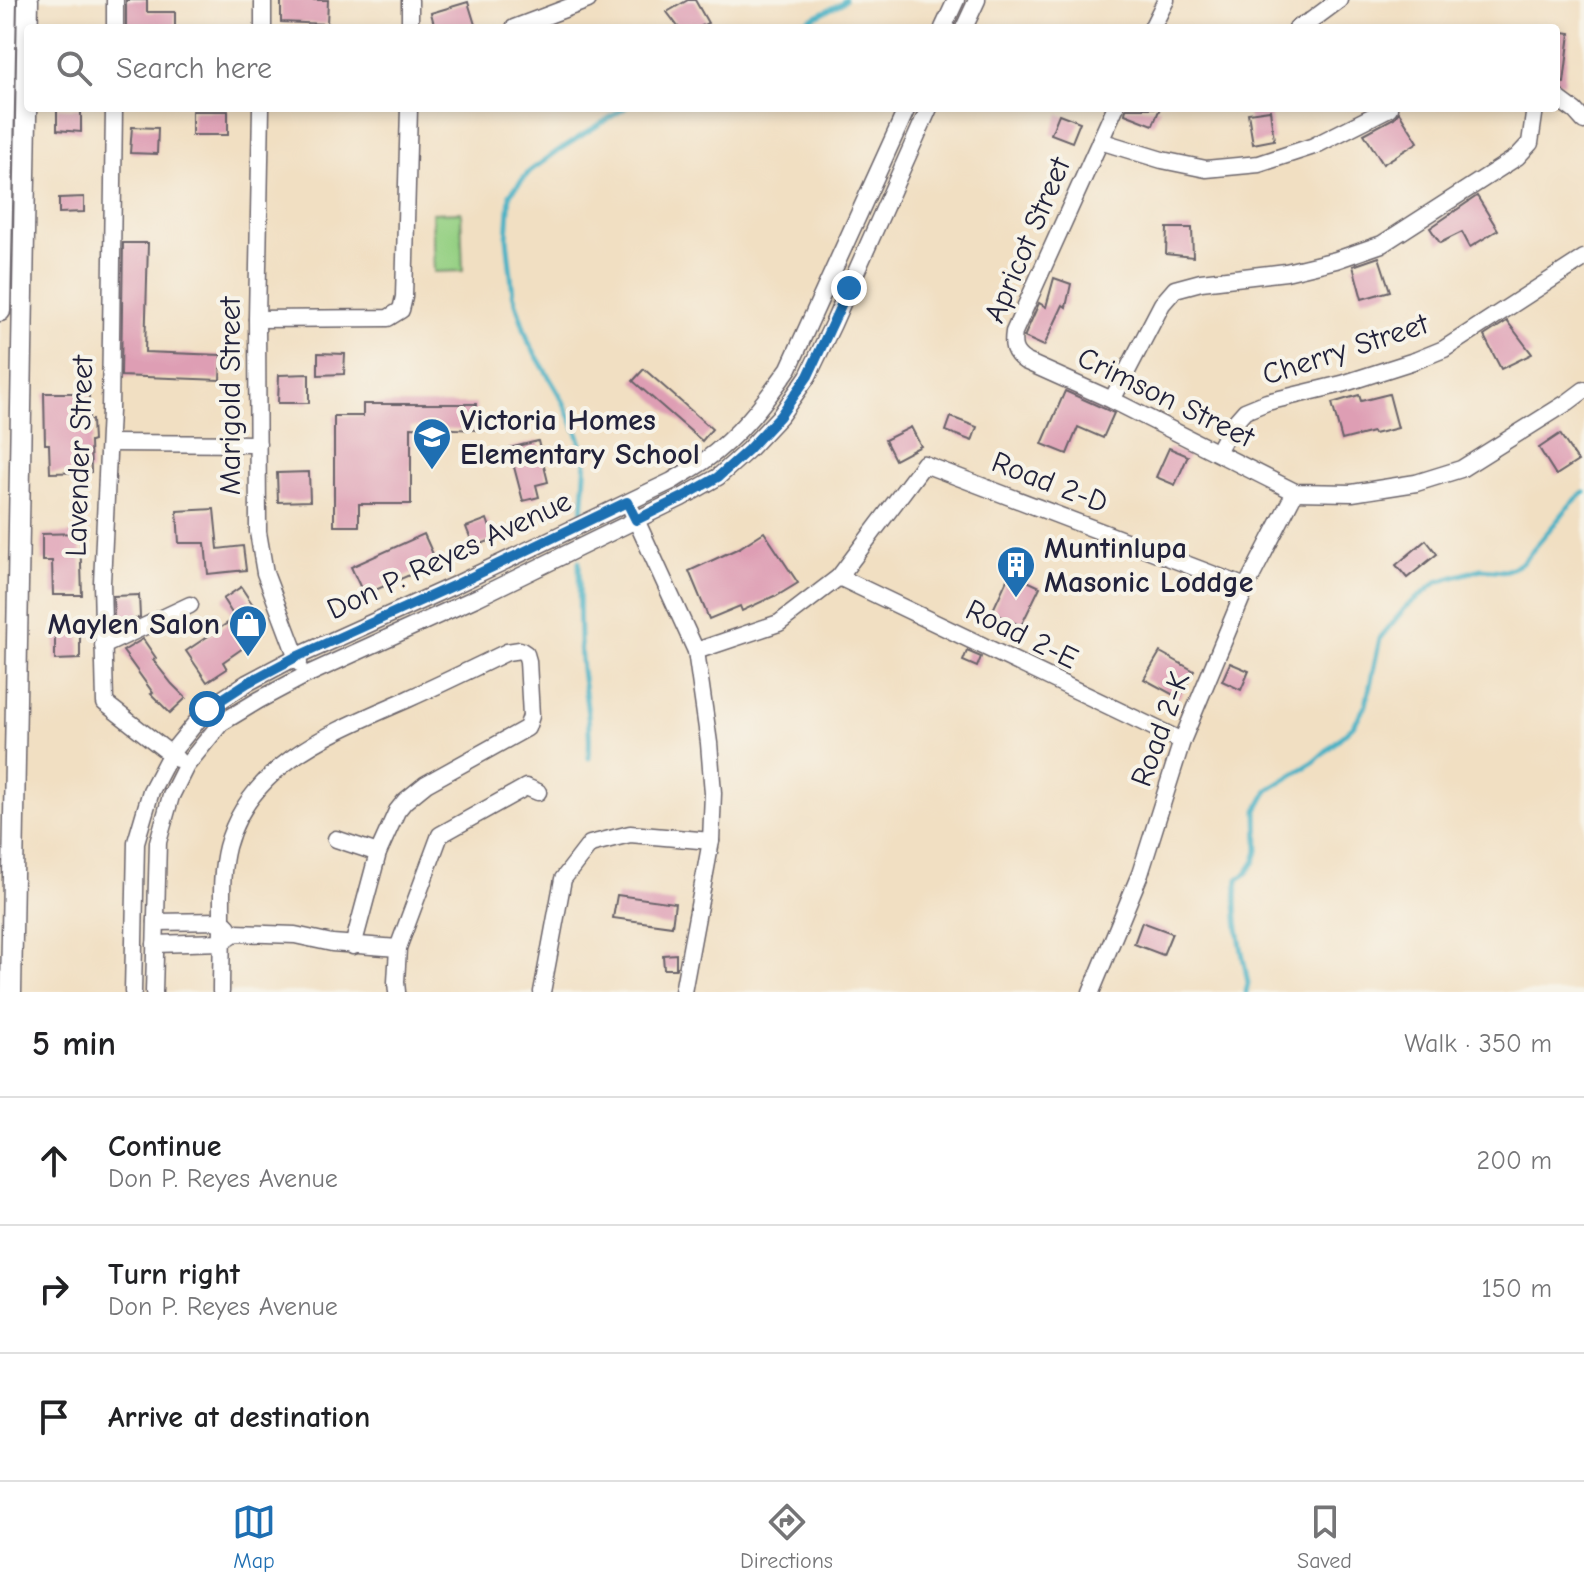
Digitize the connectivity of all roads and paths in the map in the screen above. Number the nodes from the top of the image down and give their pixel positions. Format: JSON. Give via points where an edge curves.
{"nodes":[{"id":1,"x":6,"y":0,"type":"edge"},
{"id":2,"x":28,"y":0,"type":"edge"},
{"id":3,"x":115,"y":0,"type":"edge"},
{"id":4,"x":263,"y":0,"type":"edge"},
{"id":5,"x":410,"y":0,"type":"edge"},
{"id":6,"x":588,"y":0,"type":"edge"},
{"id":7,"x":956,"y":0,"type":"edge"},
{"id":8,"x":977,"y":0,"type":"edge"},
{"id":9,"x":1166,"y":0,"type":"edge"},
{"id":10,"x":1339,"y":0,"type":"edge"},
{"id":11,"x":557,"y":6,"type":"edge"},
{"id":12,"x":27,"y":24,"type":"edge"},
{"id":13,"x":115,"y":24,"type":"edge"},
{"id":14,"x":263,"y":24,"type":"edge"},
{"id":15,"x":410,"y":24,"type":"edge"},
{"id":16,"x":522,"y":24,"type":"edge"},
{"id":17,"x":945,"y":24,"type":"edge"},
{"id":18,"x":966,"y":24,"type":"edge"},
{"id":19,"x":1154,"y":24,"type":"edge"},
{"id":20,"x":1304,"y":24,"type":"edge"},
{"id":21,"x":1560,"y":100,"type":"edge"},
{"id":22,"x":25,"y":112,"type":"edge"},
{"id":23,"x":114,"y":112,"type":"edge"},
{"id":24,"x":261,"y":112,"type":"edge"},
{"id":25,"x":409,"y":112,"type":"edge"},
{"id":26,"x":905,"y":112,"type":"edge"},
{"id":27,"x":927,"y":112,"type":"edge"},
{"id":28,"x":1113,"y":112,"type":"edge"},
{"id":29,"x":1381,"y":112,"type":"edge"},
{"id":30,"x":1534,"y":112,"type":"edge"},
{"id":31,"x":1584,"y":121,"type":"edge"},
{"id":32,"x":1100,"y":141,"type":"junction"},
{"id":33,"x":1584,"y":258,"type":"edge"},
{"id":34,"x":0,"y":311,"type":"edge"},
{"id":35,"x":257,"y":319,"type":"junction"},
{"id":36,"x":1014,"y":350,"type":"joint"},
{"id":37,"x":1584,"y":390,"type":"edge"},
{"id":38,"x":1112,"y":400,"type":"junction"},
{"id":39,"x":109,"y":443,"type":"junction"},
{"id":40,"x":258,"y":444,"type":"junction"},
{"id":41,"x":1217,"y":452,"type":"junction"},
{"id":42,"x":1295,"y":492,"type":"junction"},
{"id":43,"x":627,"y":502,"type":"junction"},
{"id":44,"x":636,"y":520,"type":"junction"},
{"id":45,"x":839,"y":577,"type":"junction"},
{"id":46,"x":1246,"y":587,"type":"junction"},
{"id":47,"x":190,"y":605,"type":"dead end"},
{"id":48,"x":103,"y":646,"type":"junction"},
{"id":49,"x":696,"y":651,"type":"junction"},
{"id":50,"x":296,"y":657,"type":"junction"},
{"id":51,"x":304,"y":676,"type":"junction"},
{"id":52,"x":8,"y":705,"type":"edge"},
{"id":53,"x":1182,"y":741,"type":"junction"},
{"id":54,"x":8,"y":750,"type":"edge"},
{"id":55,"x":171,"y":753,"type":"junction"},
{"id":56,"x":186,"y":766,"type":"junction"},
{"id":57,"x":538,"y":792,"type":"dead end"},
{"id":58,"x":336,"y":839,"type":"dead end"},
{"id":59,"x":711,"y":841,"type":"junction"},
{"id":60,"x":378,"y":853,"type":"junction"},
{"id":61,"x":156,"y":922,"type":"junction"},
{"id":62,"x":226,"y":932,"type":"junction"},
{"id":63,"x":155,"y":944,"type":"junction"},
{"id":64,"x":353,"y":946,"type":"junction"},
{"id":65,"x":398,"y":948,"type":"junction"},
{"id":66,"x":134,"y":986,"type":"edge"},
{"id":67,"x":154,"y":987,"type":"edge"},
{"id":68,"x":11,"y":992,"type":"edge"},
{"id":69,"x":221,"y":992,"type":"edge"},
{"id":70,"x":397,"y":992,"type":"edge"},
{"id":71,"x":542,"y":992,"type":"edge"},
{"id":72,"x":683,"y":992,"type":"edge"},
{"id":73,"x":1091,"y":992,"type":"edge"}],
"edges":[{"from":1,"to":34,"type":"main road"},
{"from":2,"to":12,"type":"main road"},
{"from":3,"to":13,"type":"street"},
{"from":4,"to":14,"type":"street"},
{"from":5,"to":15,"type":"street"},
{"from":6,"to":11,"type":"street"},
{"from":7,"to":17,"type":"street"},
{"from":8,"to":18,"type":"street"},
{"from":9,"to":19,"type":"street"},
{"from":10,"to":20,"type":"street"},
{"from":11,"to":16,"type":"street"},
{"from":21,"to":31,"type":"street"},
{"from":22,"to":52,"type":"main road"},
{"from":23,"to":39,"type":"street","name":"Lavender Street"},
{"from":24,"to":35,"type":"street","name":"Marigold Street"},
{"from":25,"to":35,"type":"street","via":[[401,310],[388,318]]},
{"from":26,"to":43,"type":"street","name":"Don P. Reyes Avenue","via":[[789,368],[763,404],[706,460]]},
{"from":27,"to":44,"type":"street","name":"Don P. Reyes Avenue","via":[[827,337],[780,416],[718,477]]},
{"from":28,"to":32,"type":"street","name":"Apricot Street"},
{"from":29,"to":32,"type":"street","via":[[1314,146],[1259,164],[1206,169]]},
{"from":30,"to":38,"type":"street","via":[[1530,143],[1517,157],[1382,244],[1286,272],[1175,289]]},
{"from":32,"to":36,"type":"street","name":"Apricot Street","via":[[1014,332]]},
{"from":33,"to":41,"type":"street","name":"Cherry Street","via":[[1444,349],[1245,411]]},
{"from":35,"to":40,"type":"street","name":"Marigold Street"},
{"from":36,"to":38,"type":"street","name":"Crimson Street","via":[[1025,361]]},
{"from":37,"to":42,"type":"street","via":[[1461,469],[1352,493]]},
{"from":38,"to":41,"type":"street","name":"Crimson Street"},
{"from":39,"to":40,"type":"street"},
{"from":39,"to":48,"type":"street","name":"Lavender Street"},
{"from":40,"to":50,"type":"street","name":"Marigold Street","via":[[261,553]]},
{"from":41,"to":42,"type":"street","name":"Crimson Street"},
{"from":42,"to":46,"type":"street","name":"Road 2-K"},
{"from":43,"to":44,"type":"street"},
{"from":43,"to":50,"type":"street","name":"Don P. Reyes Avenue"},
{"from":44,"to":49,"type":"street"},
{"from":44,"to":51,"type":"street","name":"Don P. Reyes Avenue"},
{"from":45,"to":46,"type":"street","name":"Road 2-D","via":[[924,464]]},
{"from":45,"to":49,"type":"street","via":[[779,623]]},
{"from":45,"to":53,"type":"street","name":"Road 2-E"},
{"from":46,"to":53,"type":"street","name":"Road 2-K"},
{"from":47,"to":48,"type":"street"},
{"from":48,"to":55,"type":"street","name":"Lavender Street","via":[[105,703]]},
{"from":49,"to":59,"type":"street","via":[[713,793]]},
{"from":50,"to":51,"type":"street","name":"Marigold Street"},
{"from":50,"to":55,"type":"street","name":"Don P. Reyes Avenue","via":[[207,709]]},
{"from":51,"to":56,"type":"street","name":"Don P. Reyes Avenue","via":[[221,723]]},
{"from":52,"to":54,"type":"main road"},
{"from":53,"to":73,"type":"street","name":"Road 2-K","via":[[1140,874]]},
{"from":54,"to":68,"type":"main road"},
{"from":55,"to":56,"type":"street","name":"Lavender Street"},
{"from":55,"to":66,"type":"street","name":"Don P. Reyes Avenue","via":[[151,791],[136,842]]},
{"from":56,"to":61,"type":"street","name":"Don P. Reyes Avenue","via":[[158,842]]},
{"from":57,"to":65,"type":"street","via":[[526,787],[440,835]]},
{"from":58,"to":60,"type":"street"},
{"from":59,"to":71,"type":"street","via":[[630,834],[590,844],[563,879]]},
{"from":59,"to":72,"type":"street"},
{"from":60,"to":62,"type":"street","via":[[397,811],[414,793],[527,728],[531,716],[526,654],[507,652],[341,728],[301,750],[265,779],[237,819],[227,846],[222,874]]},
{"from":60,"to":64,"type":"street"},
{"from":61,"to":62,"type":"street"},
{"from":61,"to":63,"type":"street","name":"Don P. Reyes Avenue"},
{"from":62,"to":63,"type":"street"},
{"from":62,"to":64,"type":"street","via":[[295,935]]},
{"from":62,"to":69,"type":"street"},
{"from":63,"to":67,"type":"street","name":"Don P. Reyes Avenue"},
{"from":64,"to":65,"type":"street"},
{"from":65,"to":70,"type":"street"},
{"from":66,"to":67,"type":"street"}]}
